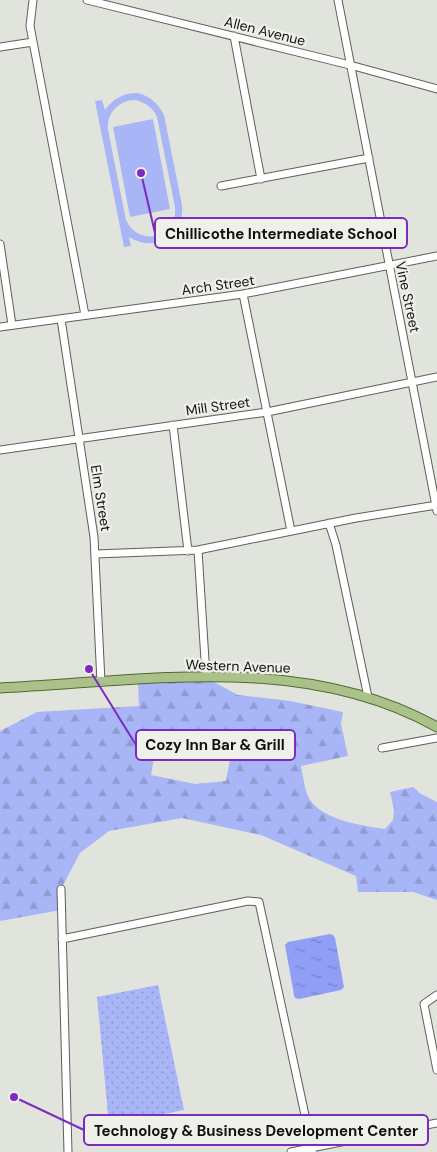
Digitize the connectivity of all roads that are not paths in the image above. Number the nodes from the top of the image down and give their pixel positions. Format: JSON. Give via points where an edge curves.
{"nodes":[{"id":1,"x":33,"y":0,"type":"edge"},
{"id":2,"x":87,"y":0,"type":"edge"},
{"id":3,"x":338,"y":0,"type":"edge"},
{"id":4,"x":234,"y":36,"type":"junction"},
{"id":5,"x":33,"y":42,"type":"junction"},
{"id":6,"x":0,"y":48,"type":"edge"},
{"id":7,"x":350,"y":65,"type":"junction"},
{"id":8,"x":437,"y":89,"type":"edge"},
{"id":9,"x":369,"y":158,"type":"junction"},
{"id":10,"x":261,"y":179,"type":"junction"},
{"id":11,"x":221,"y":186,"type":"dead end"},
{"id":12,"x":0,"y":246,"type":"edge"},
{"id":13,"x":437,"y":256,"type":"edge"},
{"id":14,"x":389,"y":265,"type":"junction"},
{"id":15,"x":243,"y":294,"type":"junction"},
{"id":16,"x":85,"y":315,"type":"junction"},
{"id":17,"x":61,"y":319,"type":"junction"},
{"id":18,"x":12,"y":325,"type":"junction"},
{"id":19,"x":0,"y":327,"type":"edge"},
{"id":20,"x":437,"y":378,"type":"edge"},
{"id":21,"x":413,"y":382,"type":"junction"},
{"id":22,"x":267,"y":412,"type":"junction"},
{"id":23,"x":173,"y":425,"type":"junction"},
{"id":24,"x":79,"y":438,"type":"junction"},
{"id":25,"x":0,"y":450,"type":"edge"},
{"id":26,"x":437,"y":507,"type":"edge"},
{"id":27,"x":329,"y":523,"type":"junction"},
{"id":28,"x":291,"y":531,"type":"junction"},
{"id":29,"x":198,"y":550,"type":"junction"},
{"id":30,"x":188,"y":551,"type":"junction"},
{"id":31,"x":96,"y":554,"type":"junction"},
{"id":32,"x":206,"y":676,"type":"junction"},
{"id":33,"x":101,"y":682,"type":"junction"},
{"id":34,"x":0,"y":688,"type":"edge"},
{"id":35,"x":368,"y":697,"type":"junction"},
{"id":36,"x":437,"y":727,"type":"edge"},
{"id":37,"x":437,"y":738,"type":"edge"},
{"id":38,"x":382,"y":748,"type":"dead end"},
{"id":39,"x":61,"y":889,"type":"dead end"},
{"id":40,"x":62,"y":939,"type":"junction"},
{"id":41,"x":437,"y":995,"type":"edge"},
{"id":42,"x":437,"y":1070,"type":"edge"},
{"id":43,"x":437,"y":1123,"type":"edge"},
{"id":44,"x":312,"y":1150,"type":"edge"},
{"id":45,"x":68,"y":1152,"type":"edge"},
{"id":46,"x":291,"y":1152,"type":"edge"}],
"edges":[{"from":1,"to":5,"type":"street","via":[[30,26]]},
{"from":2,"to":4,"type":"street","name":"Allen Avenue"},
{"from":3,"to":7,"type":"street","name":"Vine Street"},
{"from":4,"to":7,"type":"street","name":"Allen Avenue"},
{"from":4,"to":10,"type":"street"},
{"from":5,"to":6,"type":"street"},
{"from":5,"to":16,"type":"street"},
{"from":7,"to":8,"type":"street","name":"Allen Avenue"},
{"from":7,"to":9,"type":"street","name":"Vine Street"},
{"from":9,"to":10,"type":"street"},
{"from":9,"to":14,"type":"street","name":"Vine Street"},
{"from":10,"to":11,"type":"street"},
{"from":12,"to":18,"type":"street"},
{"from":13,"to":14,"type":"street","name":"Arch Street"},
{"from":14,"to":15,"type":"street","name":"Arch Street"},
{"from":14,"to":21,"type":"street","name":"Vine Street"},
{"from":15,"to":16,"type":"street","name":"Arch Street"},
{"from":15,"to":22,"type":"street"},
{"from":16,"to":17,"type":"street","name":"Arch Street"},
{"from":17,"to":18,"type":"street","name":"Arch Street"},
{"from":17,"to":24,"type":"street","name":"Elm Street"},
{"from":18,"to":19,"type":"street","name":"Arch Street"},
{"from":20,"to":21,"type":"street","name":"Mill Street"},
{"from":21,"to":22,"type":"street","name":"Mill Street"},
{"from":21,"to":26,"type":"street","name":"Vine Street"},
{"from":22,"to":23,"type":"street","name":"Mill Street"},
{"from":22,"to":28,"type":"street"},
{"from":23,"to":24,"type":"street","name":"Mill Street"},
{"from":23,"to":30,"type":"street"},
{"from":24,"to":25,"type":"street","name":"Mill Street"},
{"from":24,"to":31,"type":"street","name":"Elm Street"},
{"from":26,"to":27,"type":"street"},
{"from":27,"to":28,"type":"street"},
{"from":27,"to":35,"type":"street"},
{"from":28,"to":29,"type":"street"},
{"from":29,"to":30,"type":"street"},
{"from":29,"to":32,"type":"street"},
{"from":30,"to":31,"type":"street"},
{"from":31,"to":33,"type":"street","name":"Elm Street"},
{"from":32,"to":33,"type":"main road","name":"Western Avenue"},
{"from":32,"to":35,"type":"main road","name":"Western Avenue","via":[[301,682]]},
{"from":33,"to":34,"type":"main road","name":"Western Avenue"},
{"from":35,"to":36,"type":"main road","name":"Western Avenue","via":[[398,707]]},
{"from":37,"to":38,"type":"street"},
{"from":39,"to":40,"type":"street"},
{"from":40,"to":44,"type":"street","via":[[248,901],[259,902]]},
{"from":40,"to":45,"type":"street"},
{"from":41,"to":42,"type":"street","via":[[424,1004]]},
{"from":43,"to":44,"type":"street"},
{"from":44,"to":46,"type":"street"}]}
